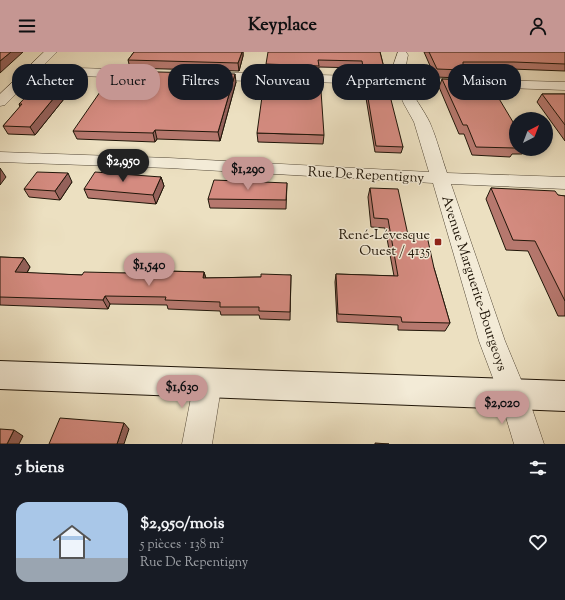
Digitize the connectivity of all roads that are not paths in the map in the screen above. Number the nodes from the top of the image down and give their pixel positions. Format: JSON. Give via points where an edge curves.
{"nodes":[{"id":1,"x":51,"y":52,"type":"edge"},
{"id":2,"x":38,"y":64,"type":"edge"},
{"id":3,"x":440,"y":69,"type":"edge"},
{"id":4,"x":88,"y":73,"type":"edge"},
{"id":5,"x":164,"y":75,"type":"edge"},
{"id":6,"x":233,"y":77,"type":"edge"},
{"id":7,"x":332,"y":79,"type":"edge"},
{"id":8,"x":565,"y":86,"type":"edge"},
{"id":9,"x":12,"y":90,"type":"edge"},
{"id":10,"x":409,"y":100,"type":"edge"},
{"id":11,"x":422,"y":100,"type":"edge"},
{"id":12,"x":0,"y":102,"type":"edge"},
{"id":13,"x":422,"y":122,"type":"junction"},
{"id":14,"x":0,"y":157,"type":"edge"},
{"id":15,"x":440,"y":178,"type":"junction"},
{"id":16,"x":565,"y":184,"type":"edge"},
{"id":17,"x":0,"y":375,"type":"edge"},
{"id":18,"x":208,"y":382,"type":"junction"},
{"id":19,"x":513,"y":394,"type":"junction"},
{"id":20,"x":565,"y":396,"type":"edge"},
{"id":21,"x":197,"y":444,"type":"edge"},
{"id":22,"x":529,"y":444,"type":"edge"}],
"edges":[{"from":1,"to":2,"type":"street"},
{"from":3,"to":8,"type":"street"},
{"from":4,"to":5,"type":"street"},
{"from":6,"to":7,"type":"street"},
{"from":9,"to":12,"type":"street"},
{"from":10,"to":13,"type":"street","name":"Avenue Marguerite-Bourgeoys"},
{"from":11,"to":13,"type":"street","name":"Avenue Marguerite-Bourgeoys","via":[[425,108]]},
{"from":13,"to":15,"type":"street","name":"Avenue Marguerite-Bourgeoys"},
{"from":14,"to":15,"type":"street","name":"Rue De Repentigny","via":[[169,163]]},
{"from":15,"to":16,"type":"street","name":"Rue De Repentigny"},
{"from":15,"to":19,"type":"street","name":"Avenue Marguerite-Bourgeoys","via":[[492,341]]},
{"from":17,"to":18,"type":"main road"},
{"from":18,"to":19,"type":"main road"},
{"from":18,"to":21,"type":"street"},
{"from":19,"to":20,"type":"main road"},
{"from":19,"to":22,"type":"street","name":"Avenue Marguerite-Bourgeoys"}]}
